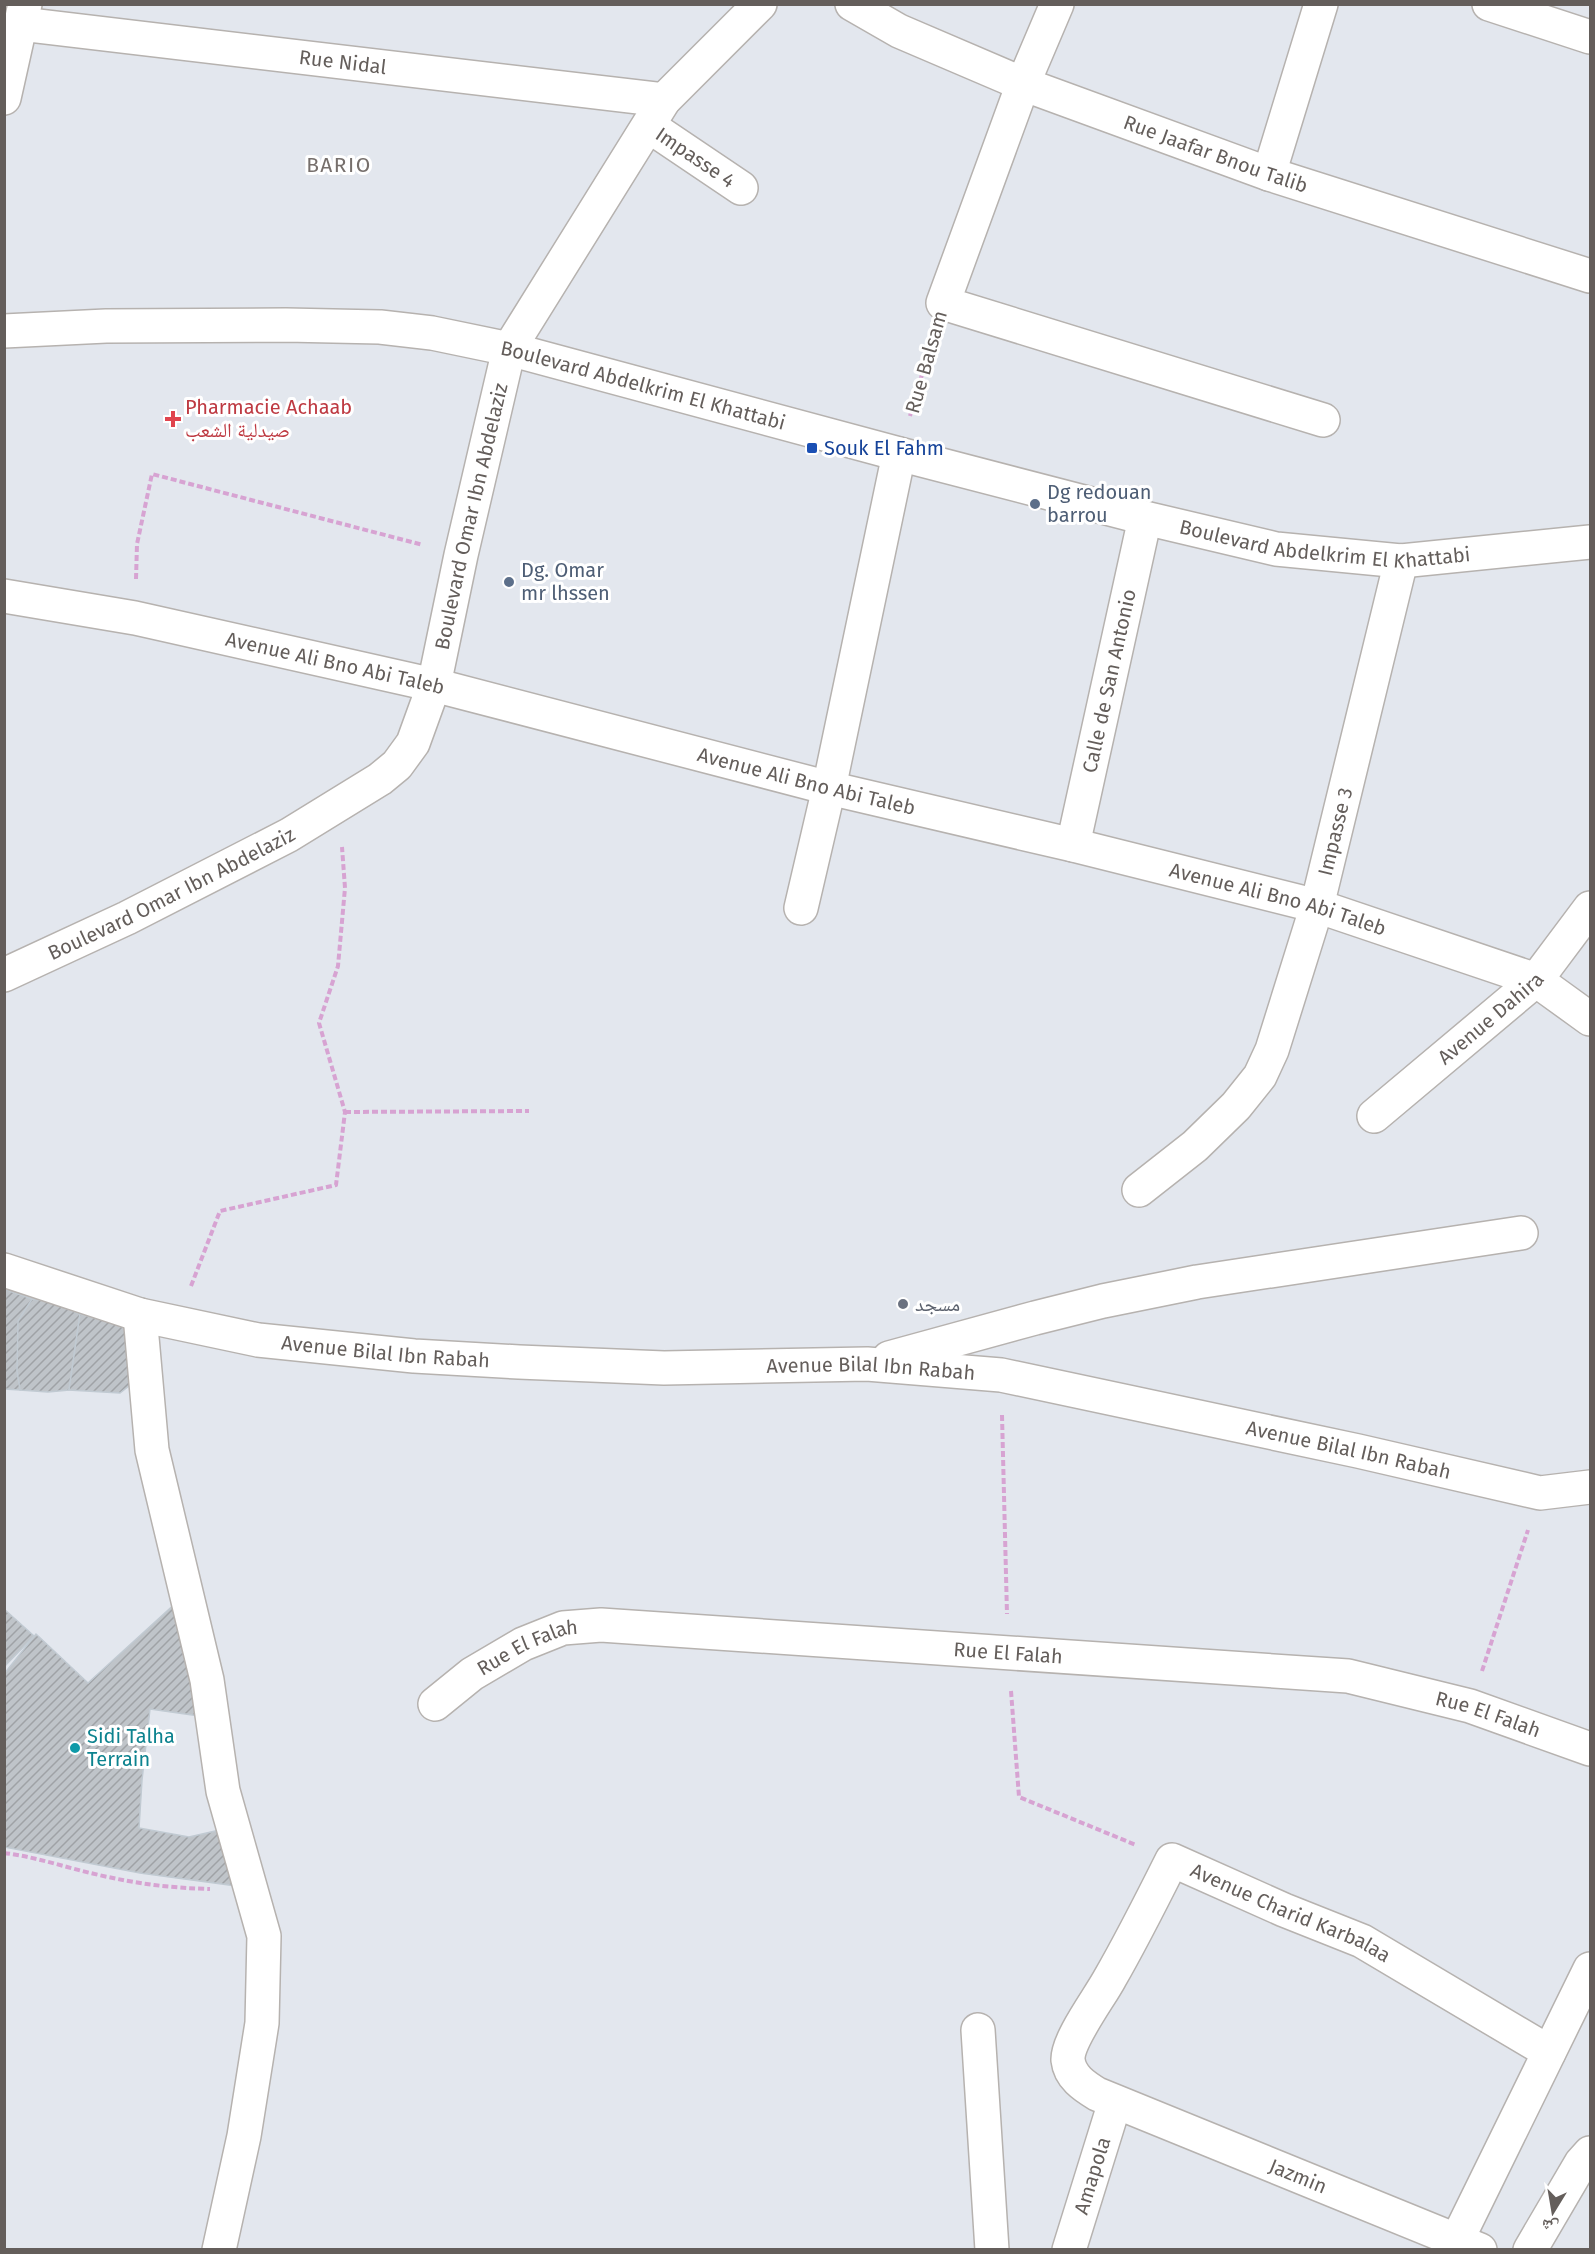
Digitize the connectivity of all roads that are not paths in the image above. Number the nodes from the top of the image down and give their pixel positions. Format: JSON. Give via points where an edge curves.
{"nodes":[{"id":1,"x":760,"y":4,"type":"edge"},
{"id":2,"x":852,"y":4,"type":"edge"},
{"id":3,"x":1057,"y":4,"type":"edge"},
{"id":4,"x":1321,"y":4,"type":"edge"},
{"id":5,"x":1489,"y":4,"type":"edge"},
{"id":6,"x":23,"y":14,"type":"edge"},
{"id":7,"x":1590,"y":37,"type":"edge"},
{"id":8,"x":1023,"y":84,"type":"junction"},
{"id":9,"x":4,"y":99,"type":"edge"},
{"id":10,"x":657,"y":113,"type":"junction"},
{"id":11,"x":1269,"y":174,"type":"junction"},
{"id":12,"x":741,"y":188,"type":"dead end"},
{"id":13,"x":1590,"y":276,"type":"edge"},
{"id":14,"x":4,"y":331,"type":"edge"},
{"id":15,"x":509,"y":349,"type":"junction"},
{"id":16,"x":1323,"y":420,"type":"dead end"},
{"id":17,"x":899,"y":454,"type":"junction"},
{"id":18,"x":1145,"y":518,"type":"junction"},
{"id":19,"x":1590,"y":542,"type":"edge"},
{"id":20,"x":1401,"y":561,"type":"junction"},
{"id":21,"x":4,"y":597,"type":"edge"},
{"id":22,"x":434,"y":685,"type":"junction"},
{"id":23,"x":829,"y":788,"type":"junction"},
{"id":24,"x":1072,"y":845,"type":"junction"},
{"id":25,"x":1317,"y":906,"type":"junction"},
{"id":26,"x":801,"y":908,"type":"dead end"},
{"id":27,"x":1590,"y":908,"type":"edge"},
{"id":28,"x":4,"y":975,"type":"edge"},
{"id":29,"x":1536,"y":980,"type":"junction"},
{"id":30,"x":1590,"y":1019,"type":"edge"},
{"id":31,"x":1374,"y":1116,"type":"dead end"},
{"id":32,"x":1138,"y":1190,"type":"dead end"},
{"id":33,"x":1521,"y":1233,"type":"dead end"},
{"id":34,"x":4,"y":1270,"type":"edge"},
{"id":35,"x":140,"y":1315,"type":"junction"},
{"id":36,"x":867,"y":1364,"type":"junction"},
{"id":37,"x":1590,"y":1487,"type":"edge"},
{"id":38,"x":435,"y":1704,"type":"dead end"},
{"id":39,"x":1590,"y":1749,"type":"edge"},
{"id":40,"x":1172,"y":1860,"type":"joint"},
{"id":41,"x":1590,"y":1969,"type":"edge"},
{"id":42,"x":978,"y":2030,"type":"dead end"},
{"id":43,"x":1549,"y":2052,"type":"junction"},
{"id":44,"x":1115,"y":2102,"type":"junction"},
{"id":45,"x":1586,"y":2158,"type":"edge"},
{"id":46,"x":1469,"y":2245,"type":"edge"},
{"id":47,"x":219,"y":2250,"type":"edge"},
{"id":48,"x":992,"y":2250,"type":"edge"},
{"id":49,"x":1069,"y":2250,"type":"edge"},
{"id":50,"x":1530,"y":2250,"type":"edge"}],
"edges":[{"from":1,"to":10,"type":"street","name":"Boulevard Omar Ibn Abdelaziz"},
{"from":2,"to":8,"type":"street","name":"Rue Jaafar Bnou Talib","via":[[899,31]]},
{"from":3,"to":8,"type":"street","name":"Rue Balsam"},
{"from":4,"to":11,"type":"street"},
{"from":5,"to":7,"type":"street"},
{"from":6,"to":9,"type":"street","name":"Rue Nidal"},
{"from":6,"to":10,"type":"street","name":"Rue Nidal"},
{"from":8,"to":11,"type":"street","name":"Rue Jaafar Bnou Talib"},
{"from":8,"to":16,"type":"street","name":"Rue Balsam","via":[[943,303]]},
{"from":10,"to":12,"type":"street","name":"Impasse 4"},
{"from":10,"to":15,"type":"street","name":"Boulevard Omar Ibn Abdelaziz"},
{"from":11,"to":13,"type":"street","name":"Rue Jaafar Bnou Talib"},
{"from":14,"to":15,"type":"street","name":"Boulevard Abdelkrim El Khattabi","via":[[106,326],[380,327]]},
{"from":15,"to":17,"type":"street","name":"Boulevard Abdelkrim El Khattabi"},
{"from":15,"to":22,"type":"street","name":"Boulevard Omar Ibn Abdelaziz"},
{"from":17,"to":18,"type":"street","name":"Boulevard Abdelkrim El Khattabi"},
{"from":17,"to":23,"type":"street"},
{"from":18,"to":20,"type":"street","name":"Boulevard Abdelkrim El Khattabi","via":[[1276,549]]},
{"from":18,"to":24,"type":"street","name":"Calle de San Antonio"},
{"from":19,"to":20,"type":"street","name":"Boulevard Abdelkrim El Khattabi"},
{"from":20,"to":25,"type":"street","name":"Impasse 3"},
{"from":21,"to":22,"type":"street","name":"Avenue Ali Bno Abi Taleb","via":[[135,618]]},
{"from":22,"to":23,"type":"street","name":"Avenue Ali Bno Abi Taleb"},
{"from":22,"to":28,"type":"street","name":"Boulevard Omar Ibn Abdelaziz","via":[[413,743],[381,779],[289,835],[127,918]]},
{"from":23,"to":24,"type":"street","name":"Avenue Ali Bno Abi Taleb"},
{"from":23,"to":26,"type":"street"},
{"from":24,"to":25,"type":"street","name":"Avenue Ali Bno Abi Taleb"},
{"from":25,"to":29,"type":"street","name":"Avenue Ali Bno Abi Taleb"},
{"from":25,"to":32,"type":"street","name":"Impasse 3","via":[[1272,1050],[1260,1076],[1195,1146]]},
{"from":27,"to":29,"type":"street","name":"Avenue Dahira"},
{"from":29,"to":30,"type":"street","name":"Avenue Ali Bno Abi Taleb"},
{"from":29,"to":31,"type":"street","name":"Avenue Dahira"},
{"from":33,"to":36,"type":"street","via":[[1197,1282],[1035,1318]]},
{"from":34,"to":35,"type":"street","name":"Avenue Bilal Ibn Rabah"},
{"from":35,"to":36,"type":"street","name":"Avenue Bilal Ibn Rabah","via":[[258,1340],[414,1356],[664,1368]]},
{"from":35,"to":47,"type":"street","via":[[152,1450],[207,1680],[223,1791],[264,1936],[262,2023],[244,2136]]},
{"from":36,"to":37,"type":"street","name":"Avenue Bilal Ibn Rabah","via":[[1001,1375],[1540,1493]]},
{"from":38,"to":39,"type":"street","name":"Rue El Falah","via":[[472,1674],[523,1644],[563,1628],[601,1625],[1348,1676],[1470,1706]]},
{"from":40,"to":43,"type":"street","name":"Avenue Charid Karbalaa","via":[[1362,1941]]},
{"from":40,"to":44,"type":"street","name":"Jazmin","via":[[1073,2040],[1068,2059],[1080,2083]]},
{"from":41,"to":43,"type":"street"},
{"from":42,"to":48,"type":"street"},
{"from":43,"to":46,"type":"street"},
{"from":44,"to":46,"type":"street","name":"Jazmin"},
{"from":44,"to":49,"type":"street","name":"Amapola"},
{"from":45,"to":50,"type":"street"}]}
